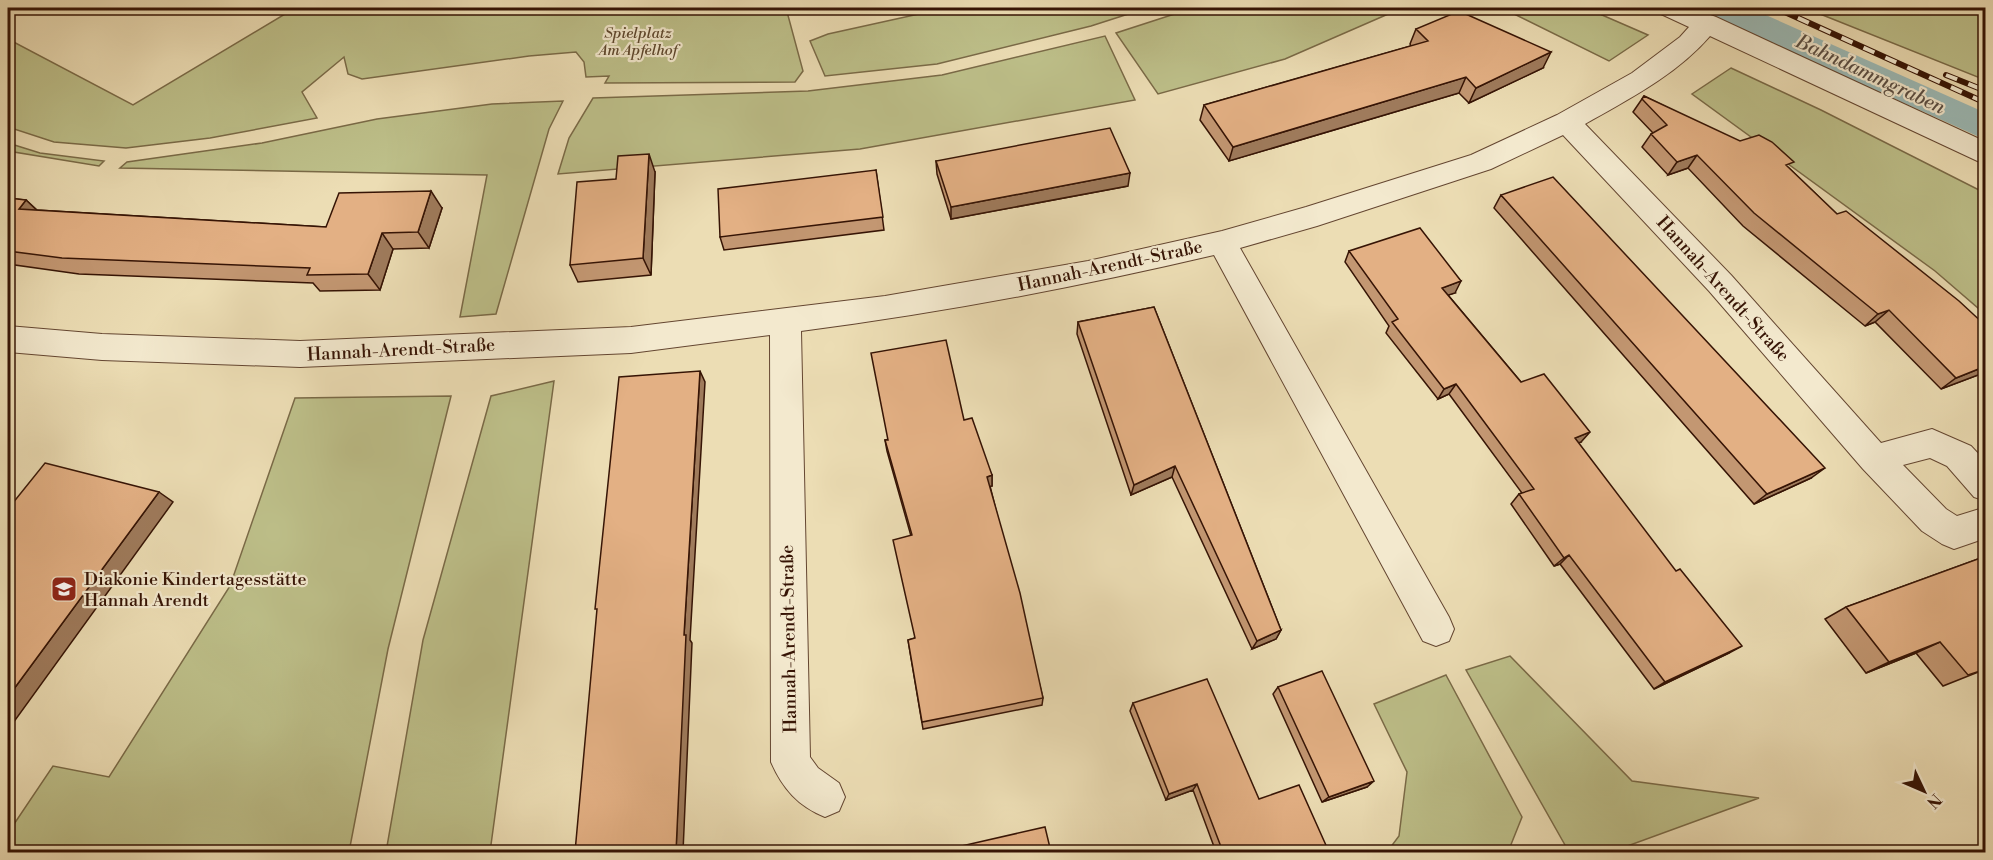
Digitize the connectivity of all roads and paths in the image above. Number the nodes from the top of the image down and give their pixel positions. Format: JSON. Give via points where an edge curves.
{"nodes":[{"id":1,"x":1670,"y":8,"type":"edge"},
{"id":2,"x":1707,"y":23,"type":"junction"},
{"id":3,"x":1567,"y":122,"type":"junction"},
{"id":4,"x":1986,"y":155,"type":"edge"},
{"id":5,"x":1222,"y":242,"type":"junction"},
{"id":6,"x":785,"y":322,"type":"junction"},
{"id":7,"x":11,"y":343,"type":"edge"},
{"id":8,"x":1875,"y":459,"type":"junction"},
{"id":9,"x":1986,"y":486,"type":"edge"},
{"id":10,"x":1986,"y":522,"type":"edge"},
{"id":11,"x":1436,"y":629,"type":"dead end"},
{"id":12,"x":825,"y":797,"type":"dead end"}],
"edges":[{"from":1,"to":2,"type":"street"},
{"from":2,"to":3,"type":"street","name":"Hannah-Arendt-Straße","via":[[1667,62]]},
{"from":2,"to":4,"type":"street"},
{"from":3,"to":5,"type":"street","name":"Hannah-Arendt-Straße","via":[[1481,162]]},
{"from":3,"to":8,"type":"street","name":"Hannah-Arendt-Straße","via":[[1720,283]]},
{"from":5,"to":6,"type":"street","name":"Hannah-Arendt-Straße","via":[[1008,288]]},
{"from":5,"to":11,"type":"street","name":"Hannah-Arendt-Straße"},
{"from":6,"to":7,"type":"street","name":"Hannah-Arendt-Straße","via":[[631,340],[300,354]]},
{"from":6,"to":12,"type":"street","name":"Hannah-Arendt-Straße","via":[[791,762],[804,782]]},
{"from":8,"to":9,"type":"street","via":[[1932,443],[1959,456]]},
{"from":8,"to":10,"type":"street","name":"Hannah-Arendt-Straße","via":[[1934,520],[1954,533]]}]}
